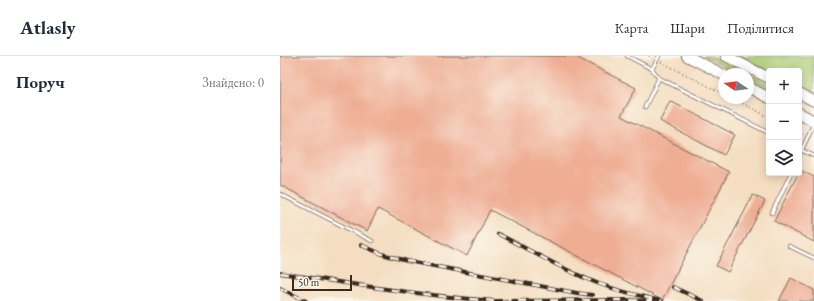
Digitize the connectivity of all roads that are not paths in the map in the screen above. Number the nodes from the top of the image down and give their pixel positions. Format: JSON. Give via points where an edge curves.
{"nodes":[{"id":1,"x":627,"y":56,"type":"edge"},
{"id":2,"x":658,"y":56,"type":"edge"},
{"id":3,"x":687,"y":56,"type":"edge"},
{"id":4,"x":726,"y":56,"type":"edge"},
{"id":5,"x":652,"y":69,"type":"junction"},
{"id":6,"x":718,"y":72,"type":"edge"},
{"id":7,"x":766,"y":76,"type":"edge"},
{"id":8,"x":660,"y":78,"type":"junction"},
{"id":9,"x":754,"y":90,"type":"edge"},
{"id":10,"x":802,"y":95,"type":"edge"},
{"id":11,"x":766,"y":96,"type":"edge"},
{"id":12,"x":814,"y":101,"type":"edge"},
{"id":13,"x":645,"y":107,"type":"dead end"},
{"id":14,"x":802,"y":115,"type":"edge"},
{"id":15,"x":814,"y":122,"type":"edge"},
{"id":16,"x":766,"y":131,"type":"edge"},
{"id":17,"x":802,"y":145,"type":"edge"},
{"id":18,"x":802,"y":150,"type":"edge"},
{"id":19,"x":814,"y":156,"type":"edge"},
{"id":20,"x":790,"y":176,"type":"edge"},
{"id":21,"x":280,"y":194,"type":"edge"},
{"id":22,"x":772,"y":213,"type":"dead end"},
{"id":23,"x":372,"y":241,"type":"dead end"},
{"id":24,"x":789,"y":246,"type":"dead end"},
{"id":25,"x":814,"y":258,"type":"edge"}],
"edges":[{"from":1,"to":5,"type":"lane"},
{"from":2,"to":5,"type":"lane"},
{"from":3,"to":6,"type":"main road"},
{"from":4,"to":7,"type":"main road"},
{"from":5,"to":8,"type":"lane"},
{"from":8,"to":13,"type":"lane"},
{"from":8,"to":16,"type":"lane"},
{"from":9,"to":11,"type":"main road"},
{"from":10,"to":12,"type":"main road"},
{"from":14,"to":15,"type":"main road"},
{"from":15,"to":17,"type":"lane"},
{"from":18,"to":19,"type":"lane"},
{"from":20,"to":22,"type":"lane"},
{"from":21,"to":23,"type":"lane"},
{"from":24,"to":25,"type":"lane"}]}
